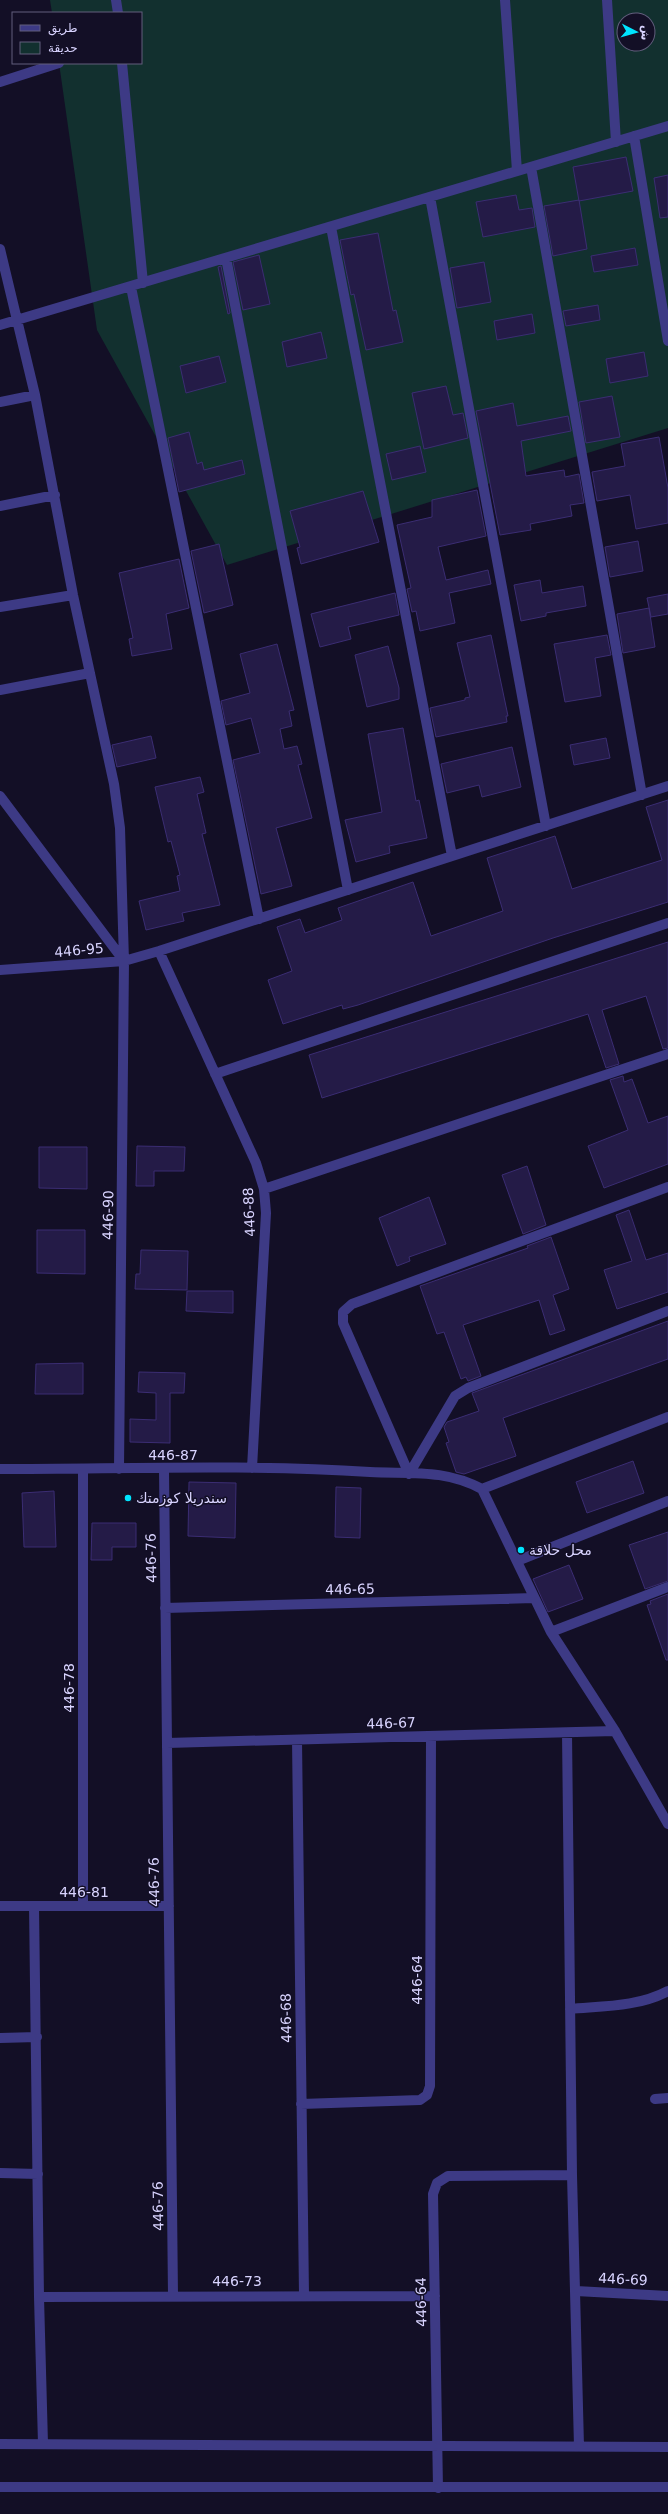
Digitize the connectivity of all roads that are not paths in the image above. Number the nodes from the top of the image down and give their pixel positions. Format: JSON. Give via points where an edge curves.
{"nodes":[{"id":1,"x":116,"y":0,"type":"edge"},
{"id":2,"x":505,"y":0,"type":"edge"},
{"id":3,"x":607,"y":0,"type":"edge"},
{"id":4,"x":118,"y":12,"type":"edge"},
{"id":5,"x":56,"y":64,"type":"edge"},
{"id":6,"x":122,"y":64,"type":"edge"},
{"id":7,"x":0,"y":82,"type":"edge"},
{"id":8,"x":668,"y":126,"type":"edge"},
{"id":9,"x":634,"y":136,"type":"junction"},
{"id":10,"x":616,"y":142,"type":"junction"},
{"id":11,"x":532,"y":167,"type":"junction"},
{"id":12,"x":517,"y":171,"type":"junction"},
{"id":13,"x":430,"y":197,"type":"junction"},
{"id":14,"x":331,"y":227,"type":"junction"},
{"id":15,"x":0,"y":248,"type":"edge"},
{"id":16,"x":226,"y":258,"type":"junction"},
{"id":17,"x":144,"y":283,"type":"junction"},
{"id":18,"x":130,"y":287,"type":"junction"},
{"id":19,"x":19,"y":319,"type":"junction"},
{"id":20,"x":0,"y":325,"type":"edge"},
{"id":21,"x":668,"y":341,"type":"edge"},
{"id":22,"x":35,"y":395,"type":"junction"},
{"id":23,"x":0,"y":402,"type":"edge"},
{"id":24,"x":55,"y":495,"type":"junction"},
{"id":25,"x":0,"y":506,"type":"edge"},
{"id":26,"x":73,"y":595,"type":"junction"},
{"id":27,"x":0,"y":607,"type":"edge"},
{"id":28,"x":90,"y":673,"type":"junction"},
{"id":29,"x":0,"y":690,"type":"edge"},
{"id":30,"x":668,"y":786,"type":"edge"},
{"id":31,"x":642,"y":795,"type":"junction"},
{"id":32,"x":0,"y":796,"type":"edge"},
{"id":33,"x":546,"y":826,"type":"junction"},
{"id":34,"x":452,"y":856,"type":"junction"},
{"id":35,"x":348,"y":890,"type":"junction"},
{"id":36,"x":259,"y":919,"type":"junction"},
{"id":37,"x":668,"y":923,"type":"edge"},
{"id":38,"x":159,"y":951,"type":"junction"},
{"id":39,"x":124,"y":961,"type":"junction"},
{"id":40,"x":0,"y":970,"type":"edge"},
{"id":41,"x":668,"y":1054,"type":"edge"},
{"id":42,"x":215,"y":1074,"type":"junction"},
{"id":43,"x":668,"y":1187,"type":"edge"},
{"id":44,"x":264,"y":1189,"type":"junction"},
{"id":45,"x":668,"y":1311,"type":"edge"},
{"id":46,"x":668,"y":1417,"type":"edge"},
{"id":47,"x":252,"y":1468,"type":"junction"},
{"id":48,"x":0,"y":1469,"type":"edge"},
{"id":49,"x":83,"y":1469,"type":"junction"},
{"id":50,"x":119,"y":1469,"type":"junction"},
{"id":51,"x":164,"y":1469,"type":"junction"},
{"id":52,"x":409,"y":1474,"type":"junction"},
{"id":53,"x":482,"y":1489,"type":"junction"},
{"id":54,"x":668,"y":1501,"type":"edge"},
{"id":55,"x":516,"y":1561,"type":"junction"},
{"id":56,"x":668,"y":1587,"type":"edge"},
{"id":57,"x":534,"y":1598,"type":"junction"},
{"id":58,"x":165,"y":1608,"type":"junction"},
{"id":59,"x":551,"y":1632,"type":"junction"},
{"id":60,"x":615,"y":1731,"type":"junction"},
{"id":61,"x":567,"y":1733,"type":"junction"},
{"id":62,"x":431,"y":1736,"type":"junction"},
{"id":63,"x":297,"y":1740,"type":"junction"},
{"id":64,"x":167,"y":1744,"type":"junction"},
{"id":65,"x":668,"y":1824,"type":"edge"},
{"id":66,"x":0,"y":1906,"type":"edge"},
{"id":67,"x":34,"y":1906,"type":"junction"},
{"id":68,"x":83,"y":1906,"type":"junction"},
{"id":69,"x":169,"y":1906,"type":"junction"},
{"id":70,"x":668,"y":1991,"type":"edge"},
{"id":71,"x":570,"y":2009,"type":"junction"},
{"id":72,"x":37,"y":2037,"type":"junction"},
{"id":73,"x":0,"y":2038,"type":"edge"},
{"id":74,"x":668,"y":2098,"type":"edge"},
{"id":75,"x":655,"y":2099,"type":"dead end"},
{"id":76,"x":301,"y":2104,"type":"junction"},
{"id":77,"x":0,"y":2173,"type":"edge"},
{"id":78,"x":38,"y":2174,"type":"junction"},
{"id":79,"x":572,"y":2175,"type":"junction"},
{"id":80,"x":576,"y":2291,"type":"junction"},
{"id":81,"x":304,"y":2295,"type":"junction"},
{"id":82,"x":173,"y":2296,"type":"junction"},
{"id":83,"x":435,"y":2296,"type":"junction"},
{"id":84,"x":668,"y":2296,"type":"edge"},
{"id":85,"x":39,"y":2297,"type":"junction"},
{"id":86,"x":0,"y":2444,"type":"edge"},
{"id":87,"x":43,"y":2444,"type":"junction"},
{"id":88,"x":437,"y":2446,"type":"junction"},
{"id":89,"x":579,"y":2446,"type":"junction"},
{"id":90,"x":668,"y":2447,"type":"edge"},
{"id":91,"x":0,"y":2487,"type":"edge"},
{"id":92,"x":668,"y":2487,"type":"edge"},
{"id":93,"x":438,"y":2488,"type":"junction"}],
"edges":[{"from":1,"to":4,"type":"street"},
{"from":2,"to":12,"type":"street"},
{"from":3,"to":10,"type":"street"},
{"from":5,"to":7,"type":"street"},
{"from":6,"to":17,"type":"street"},
{"from":8,"to":9,"type":"street"},
{"from":9,"to":10,"type":"street"},
{"from":9,"to":21,"type":"street"},
{"from":10,"to":11,"type":"street"},
{"from":11,"to":12,"type":"street"},
{"from":11,"to":31,"type":"street"},
{"from":12,"to":13,"type":"street"},
{"from":13,"to":14,"type":"street"},
{"from":13,"to":33,"type":"street"},
{"from":14,"to":16,"type":"street"},
{"from":14,"to":34,"type":"street"},
{"from":15,"to":19,"type":"street","name":"446-90"},
{"from":16,"to":17,"type":"street"},
{"from":16,"to":35,"type":"street"},
{"from":17,"to":18,"type":"street"},
{"from":18,"to":19,"type":"street"},
{"from":18,"to":36,"type":"street"},
{"from":19,"to":20,"type":"street"},
{"from":19,"to":22,"type":"street","name":"446-90"},
{"from":22,"to":23,"type":"street"},
{"from":22,"to":24,"type":"street","name":"446-90"},
{"from":24,"to":25,"type":"street"},
{"from":24,"to":26,"type":"street","name":"446-90"},
{"from":26,"to":27,"type":"street"},
{"from":26,"to":28,"type":"street","name":"446-90"},
{"from":28,"to":29,"type":"street"},
{"from":28,"to":39,"type":"street","name":"446-90","via":[[114,784],[120,828]]},
{"from":30,"to":31,"type":"street","name":"446-95"},
{"from":31,"to":33,"type":"street","name":"446-95"},
{"from":32,"to":39,"type":"street"},
{"from":33,"to":34,"type":"street","name":"446-95"},
{"from":34,"to":35,"type":"street","name":"446-95"},
{"from":35,"to":36,"type":"street","name":"446-95"},
{"from":36,"to":38,"type":"street","name":"446-95"},
{"from":37,"to":42,"type":"street"},
{"from":38,"to":39,"type":"street","name":"446-95"},
{"from":38,"to":42,"type":"street","name":"446-88"},
{"from":39,"to":40,"type":"street","name":"446-95"},
{"from":39,"to":50,"type":"street","name":"446-90"},
{"from":41,"to":44,"type":"street"},
{"from":42,"to":44,"type":"street","name":"446-88","via":[[256,1163]]},
{"from":43,"to":52,"type":"street","via":[[352,1304],[343,1312],[343,1323]]},
{"from":44,"to":47,"type":"street","name":"446-88","via":[[266,1213]]},
{"from":45,"to":52,"type":"street","via":[[468,1388],[455,1396]]},
{"from":46,"to":53,"type":"street"},
{"from":47,"to":51,"type":"street","name":"446-87"},
{"from":47,"to":52,"type":"street","name":"446-87"},
{"from":48,"to":49,"type":"street","name":"446-87"},
{"from":49,"to":50,"type":"street","name":"446-87"},
{"from":49,"to":68,"type":"street","name":"446-78"},
{"from":50,"to":51,"type":"street","name":"446-87"},
{"from":51,"to":58,"type":"street","name":"446-76"},
{"from":52,"to":53,"type":"street","name":"446-87","via":[[444,1474],[468,1481]]},
{"from":53,"to":55,"type":"street"},
{"from":54,"to":55,"type":"street"},
{"from":55,"to":57,"type":"street"},
{"from":56,"to":59,"type":"street"},
{"from":57,"to":58,"type":"street","name":"446-65"},
{"from":57,"to":59,"type":"street"},
{"from":58,"to":64,"type":"street","name":"446-76"},
{"from":59,"to":60,"type":"street"},
{"from":60,"to":61,"type":"street","name":"446-67"},
{"from":60,"to":65,"type":"street"},
{"from":61,"to":62,"type":"street","name":"446-67"},
{"from":61,"to":71,"type":"street"},
{"from":62,"to":63,"type":"street","name":"446-67"},
{"from":62,"to":76,"type":"street","name":"446-64","via":[[430,2086],[427,2095],[420,2100]]},
{"from":63,"to":64,"type":"street","name":"446-67"},
{"from":63,"to":76,"type":"street","name":"446-68"},
{"from":64,"to":69,"type":"street","name":"446-76"},
{"from":66,"to":67,"type":"street","name":"446-81"},
{"from":67,"to":68,"type":"street","name":"446-81"},
{"from":67,"to":72,"type":"street"},
{"from":68,"to":69,"type":"street","name":"446-81"},
{"from":69,"to":82,"type":"street","name":"446-76"},
{"from":70,"to":71,"type":"street","via":[[650,2000]]},
{"from":71,"to":79,"type":"street"},
{"from":72,"to":73,"type":"street"},
{"from":72,"to":78,"type":"street"},
{"from":74,"to":75,"type":"street"},
{"from":76,"to":81,"type":"street","name":"446-68"},
{"from":77,"to":78,"type":"street"},
{"from":78,"to":85,"type":"street"},
{"from":79,"to":80,"type":"street"},
{"from":79,"to":83,"type":"street","name":"446-64","via":[[448,2176],[436,2182],[433,2194]]},
{"from":80,"to":84,"type":"street","name":"446-69"},
{"from":80,"to":89,"type":"street"},
{"from":81,"to":82,"type":"street","name":"446-73"},
{"from":81,"to":83,"type":"street","name":"446-73"},
{"from":82,"to":85,"type":"street","name":"446-73"},
{"from":83,"to":88,"type":"street","name":"446-64"},
{"from":85,"to":87,"type":"street"},
{"from":86,"to":87,"type":"street"},
{"from":87,"to":88,"type":"street"},
{"from":88,"to":89,"type":"street"},
{"from":88,"to":93,"type":"street","name":"446-64"},
{"from":89,"to":90,"type":"street"},
{"from":91,"to":93,"type":"street"},
{"from":92,"to":93,"type":"street"}]}
